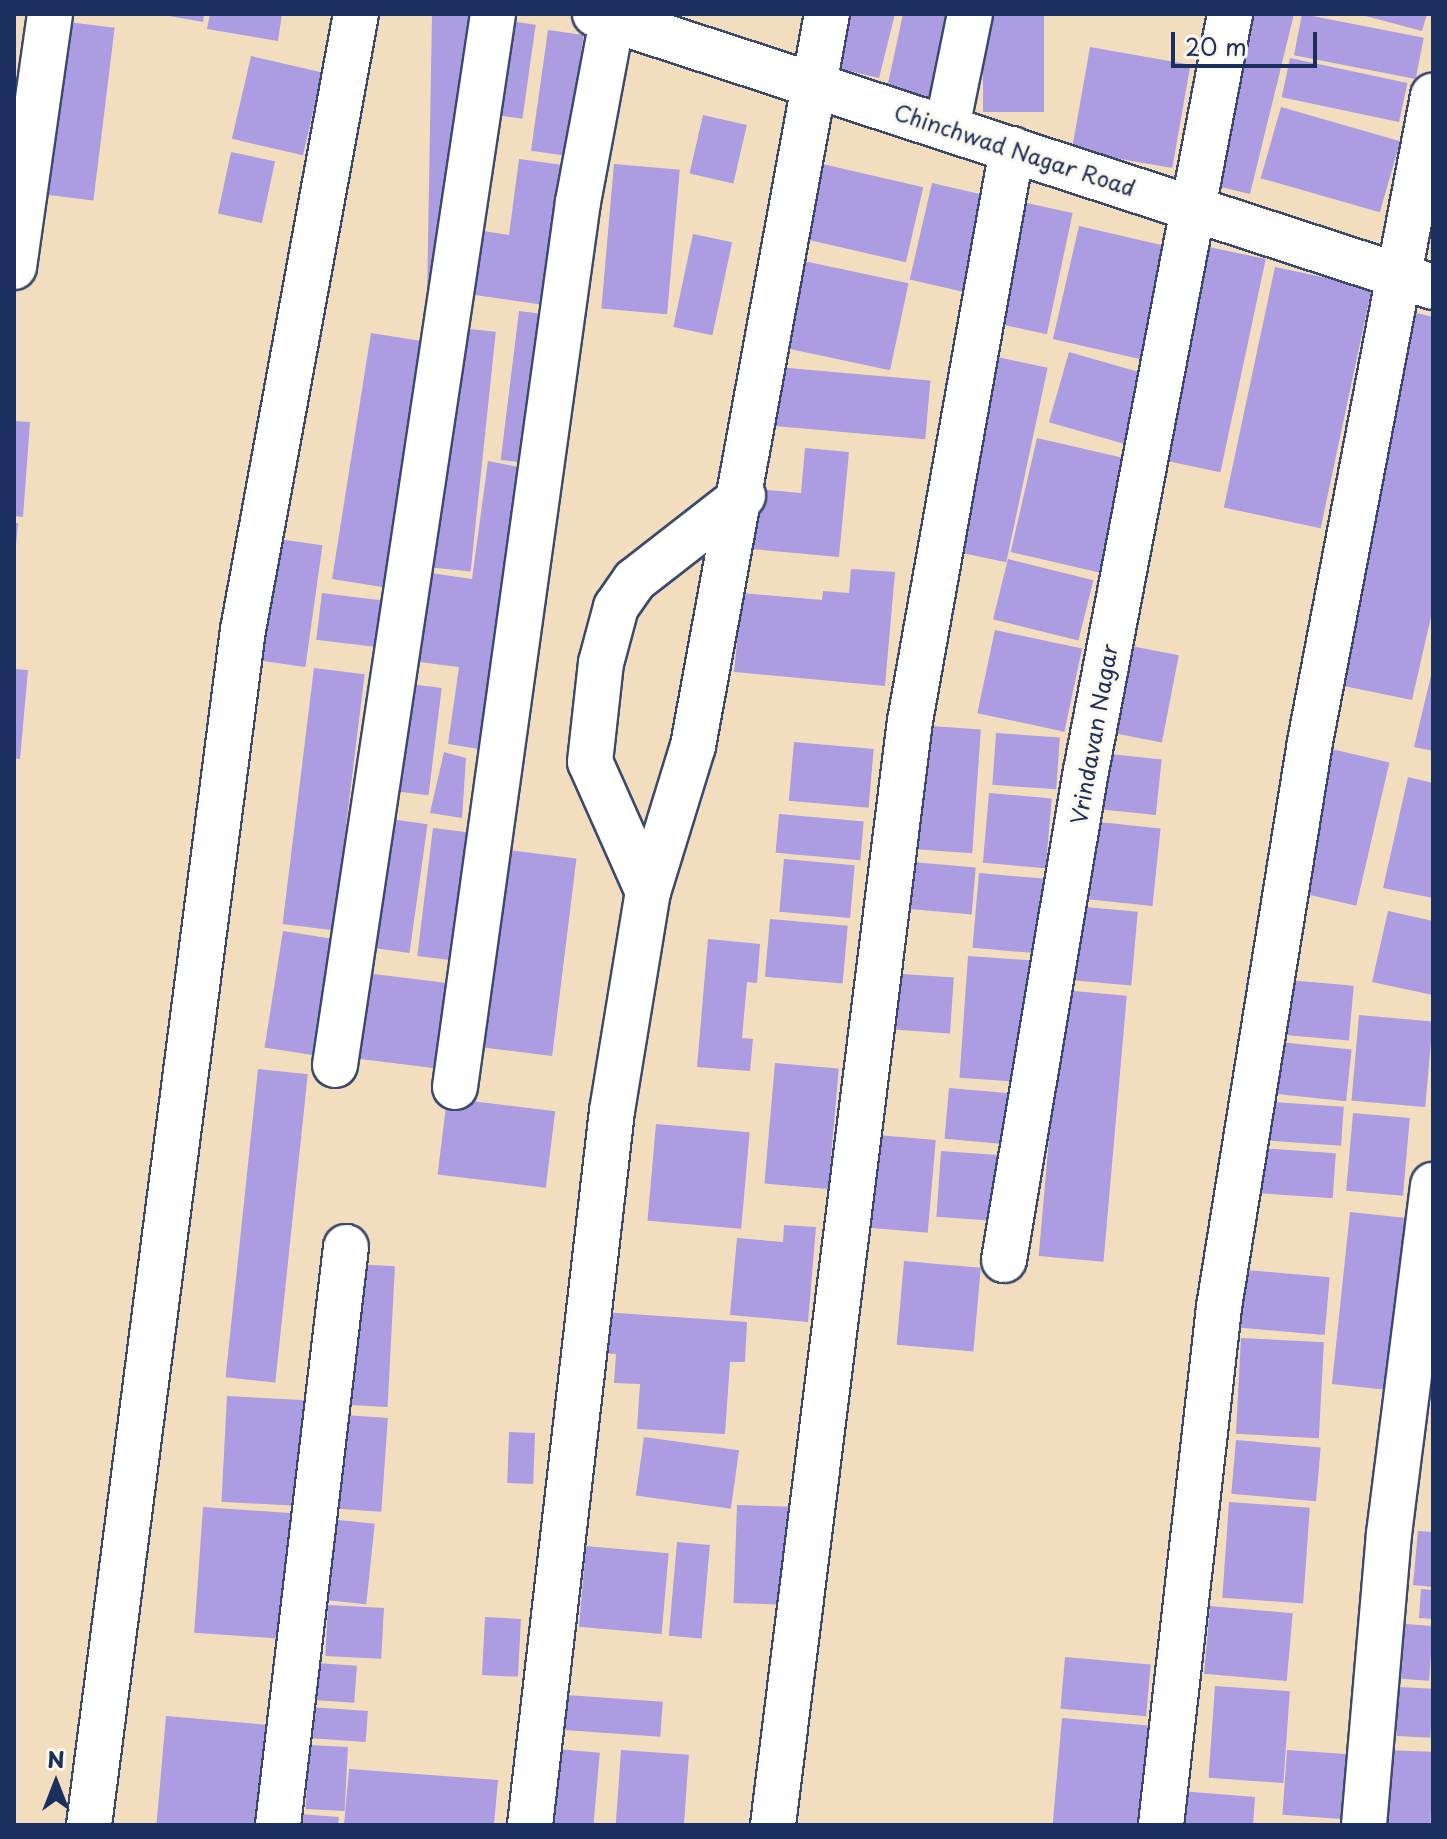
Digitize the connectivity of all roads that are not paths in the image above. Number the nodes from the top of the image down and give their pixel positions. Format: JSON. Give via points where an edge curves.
{"nodes":[{"id":1,"x":50,"y":14,"type":"edge"},
{"id":2,"x":356,"y":14,"type":"edge"},
{"id":3,"x":493,"y":14,"type":"edge"},
{"id":4,"x":827,"y":14,"type":"edge"},
{"id":5,"x":970,"y":14,"type":"edge"},
{"id":6,"x":1230,"y":14,"type":"edge"},
{"id":7,"x":619,"y":19,"type":"edge"},
{"id":8,"x":815,"y":83,"type":"junction"},
{"id":9,"x":1433,"y":96,"type":"edge"},
{"id":10,"x":947,"y":127,"type":"junction"},
{"id":11,"x":1012,"y":149,"type":"junction"},
{"id":12,"x":1192,"y":208,"type":"junction"},
{"id":13,"x":14,"y":267,"type":"edge"},
{"id":14,"x":1415,"y":281,"type":"edge"},
{"id":15,"x":743,"y":496,"type":"junction"},
{"id":16,"x":648,"y":892,"type":"junction"},
{"id":17,"x":335,"y":1065,"type":"dead end"},
{"id":18,"x":455,"y":1087,"type":"dead end"},
{"id":19,"x":1433,"y":1185,"type":"edge"},
{"id":20,"x":346,"y":1247,"type":"dead end"},
{"id":21,"x":1004,"y":1260,"type":"dead end"},
{"id":22,"x":89,"y":1825,"type":"edge"},
{"id":23,"x":278,"y":1825,"type":"edge"},
{"id":24,"x":530,"y":1825,"type":"edge"},
{"id":25,"x":773,"y":1825,"type":"edge"},
{"id":26,"x":1161,"y":1825,"type":"edge"},
{"id":27,"x":1364,"y":1825,"type":"edge"}],
"edges":[{"from":1,"to":13,"type":"street"},
{"from":2,"to":22,"type":"street","via":[[243,630]]},
{"from":3,"to":17,"type":"street"},
{"from":4,"to":8,"type":"street"},
{"from":5,"to":10,"type":"street"},
{"from":6,"to":12,"type":"street","name":"Vrindavan Nagar"},
{"from":7,"to":8,"type":"street","name":"Chinchwad Nagar Road"},
{"from":7,"to":18,"type":"street","via":[[578,202]]},
{"from":8,"to":10,"type":"street","name":"Chinchwad Nagar Road"},
{"from":8,"to":15,"type":"street"},
{"from":9,"to":14,"type":"street"},
{"from":10,"to":11,"type":"street","name":"Chinchwad Nagar Road"},
{"from":11,"to":12,"type":"street","name":"Chinchwad Nagar Road"},
{"from":11,"to":25,"type":"street","via":[[910,721]]},
{"from":12,"to":14,"type":"street","name":"Chinchwad Nagar Road"},
{"from":12,"to":21,"type":"street","name":"Vrindavan Nagar","via":[[1086,771]]},
{"from":14,"to":26,"type":"street","via":[[1310,742],[1219,1307]]},
{"from":15,"to":16,"type":"street","via":[[693,746]]},
{"from":15,"to":16,"type":"street","via":[[635,580],[616,607],[601,663],[590,762]]},
{"from":16,"to":24,"type":"street","via":[[612,1111]]},
{"from":19,"to":27,"type":"street","via":[[1390,1519]]},
{"from":20,"to":23,"type":"street"}]}
